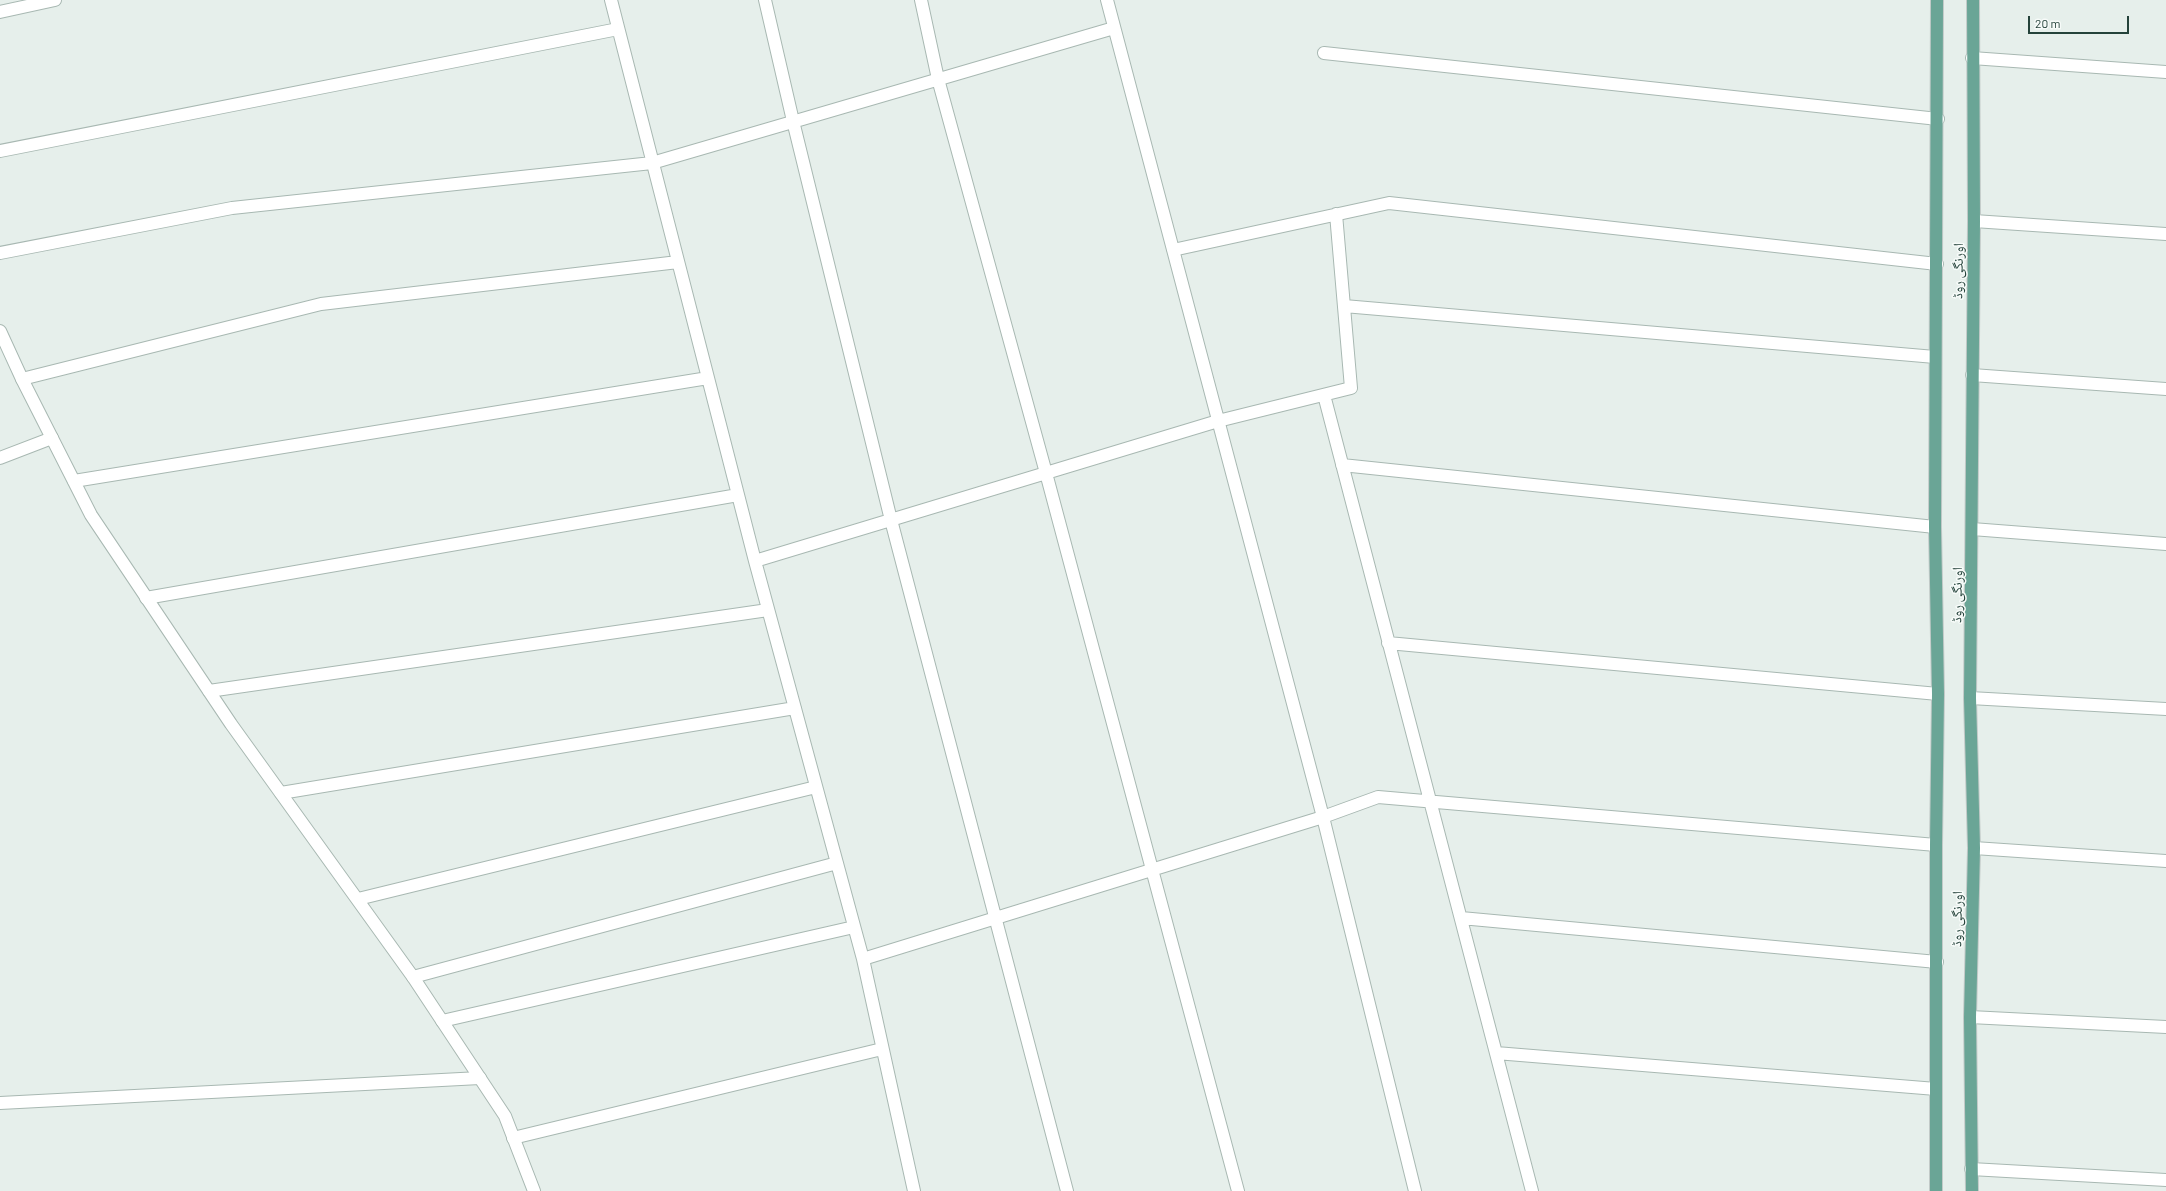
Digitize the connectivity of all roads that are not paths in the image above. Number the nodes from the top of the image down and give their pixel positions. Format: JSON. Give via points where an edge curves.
{"nodes":[{"id":1,"x":55,"y":0,"type":"edge"},
{"id":2,"x":611,"y":0,"type":"edge"},
{"id":3,"x":765,"y":0,"type":"edge"},
{"id":4,"x":921,"y":0,"type":"edge"},
{"id":5,"x":1107,"y":0,"type":"edge"},
{"id":6,"x":1937,"y":0,"type":"edge"},
{"id":7,"x":1973,"y":0,"type":"edge"},
{"id":8,"x":0,"y":12,"type":"edge"},
{"id":9,"x":1114,"y":28,"type":"junction"},
{"id":10,"x":618,"y":29,"type":"junction"},
{"id":11,"x":1324,"y":53,"type":"dead end"},
{"id":12,"x":1972,"y":58,"type":"junction"},
{"id":13,"x":2166,"y":72,"type":"edge"},
{"id":14,"x":938,"y":79,"type":"junction"},
{"id":15,"x":1938,"y":118,"type":"junction"},
{"id":16,"x":793,"y":121,"type":"junction"},
{"id":17,"x":0,"y":151,"type":"edge"},
{"id":18,"x":652,"y":163,"type":"junction"},
{"id":19,"x":1336,"y":214,"type":"junction"},
{"id":20,"x":1974,"y":222,"type":"junction"},
{"id":21,"x":2166,"y":234,"type":"edge"},
{"id":22,"x":1173,"y":250,"type":"junction"},
{"id":23,"x":0,"y":253,"type":"edge"},
{"id":24,"x":678,"y":262,"type":"junction"},
{"id":25,"x":1937,"y":264,"type":"junction"},
{"id":26,"x":1344,"y":306,"type":"junction"},
{"id":27,"x":0,"y":331,"type":"edge"},
{"id":28,"x":1935,"y":357,"type":"junction"},
{"id":29,"x":1972,"y":375,"type":"junction"},
{"id":30,"x":708,"y":378,"type":"junction"},
{"id":31,"x":22,"y":379,"type":"junction"},
{"id":32,"x":2166,"y":389,"type":"edge"},
{"id":33,"x":1324,"y":395,"type":"junction"},
{"id":34,"x":1218,"y":421,"type":"junction"},
{"id":35,"x":52,"y":438,"type":"junction"},
{"id":36,"x":0,"y":458,"type":"edge"},
{"id":37,"x":1342,"y":465,"type":"junction"},
{"id":38,"x":1046,"y":473,"type":"junction"},
{"id":39,"x":74,"y":481,"type":"junction"},
{"id":40,"x":738,"y":495,"type":"junction"},
{"id":41,"x":891,"y":520,"type":"junction"},
{"id":42,"x":1935,"y":526,"type":"junction"},
{"id":43,"x":1972,"y":529,"type":"junction"},
{"id":44,"x":2166,"y":544,"type":"edge"},
{"id":45,"x":755,"y":561,"type":"junction"},
{"id":46,"x":146,"y":598,"type":"junction"},
{"id":47,"x":768,"y":610,"type":"junction"},
{"id":48,"x":1388,"y":643,"type":"junction"},
{"id":49,"x":208,"y":691,"type":"junction"},
{"id":50,"x":1938,"y":694,"type":"junction"},
{"id":51,"x":1970,"y":698,"type":"junction"},
{"id":52,"x":794,"y":708,"type":"junction"},
{"id":53,"x":2166,"y":709,"type":"edge"},
{"id":54,"x":816,"y":787,"type":"junction"},
{"id":55,"x":281,"y":794,"type":"junction"},
{"id":56,"x":1430,"y":801,"type":"junction"},
{"id":57,"x":1323,"y":817,"type":"junction"},
{"id":58,"x":1936,"y":845,"type":"junction"},
{"id":59,"x":1974,"y":848,"type":"junction"},
{"id":60,"x":2166,"y":861,"type":"edge"},
{"id":61,"x":837,"y":863,"type":"junction"},
{"id":62,"x":1152,"y":870,"type":"junction"},
{"id":63,"x":358,"y":900,"type":"junction"},
{"id":64,"x":996,"y":918,"type":"junction"},
{"id":65,"x":1460,"y":918,"type":"junction"},
{"id":66,"x":854,"y":927,"type":"junction"},
{"id":67,"x":863,"y":959,"type":"junction"},
{"id":68,"x":1937,"y":962,"type":"junction"},
{"id":69,"x":413,"y":977,"type":"junction"},
{"id":70,"x":1970,"y":1017,"type":"junction"},
{"id":71,"x":442,"y":1021,"type":"junction"},
{"id":72,"x":2166,"y":1027,"type":"edge"},
{"id":73,"x":882,"y":1049,"type":"junction"},
{"id":74,"x":1496,"y":1053,"type":"junction"},
{"id":75,"x":480,"y":1078,"type":"junction"},
{"id":76,"x":1936,"y":1089,"type":"junction"},
{"id":77,"x":0,"y":1103,"type":"edge"},
{"id":78,"x":513,"y":1138,"type":"junction"},
{"id":79,"x":1971,"y":1169,"type":"junction"},
{"id":80,"x":2166,"y":1180,"type":"edge"},
{"id":81,"x":534,"y":1191,"type":"edge"},
{"id":82,"x":913,"y":1191,"type":"edge"},
{"id":83,"x":1067,"y":1191,"type":"edge"},
{"id":84,"x":1238,"y":1191,"type":"edge"},
{"id":85,"x":1415,"y":1191,"type":"edge"},
{"id":86,"x":1532,"y":1191,"type":"edge"},
{"id":87,"x":1936,"y":1191,"type":"edge"},
{"id":88,"x":1972,"y":1191,"type":"edge"}],
"edges":[{"from":1,"to":8,"type":"street"},
{"from":2,"to":10,"type":"street"},
{"from":3,"to":16,"type":"street"},
{"from":4,"to":14,"type":"street"},
{"from":5,"to":9,"type":"street"},
{"from":6,"to":15,"type":"main road","name":"اورنگی روڈ"},
{"from":7,"to":12,"type":"main road","name":"اورنگی روڈ"},
{"from":9,"to":14,"type":"street"},
{"from":9,"to":22,"type":"street"},
{"from":10,"to":17,"type":"street"},
{"from":10,"to":18,"type":"street"},
{"from":11,"to":15,"type":"street"},
{"from":12,"to":13,"type":"street"},
{"from":12,"to":20,"type":"main road","name":"اورنگی روڈ"},
{"from":14,"to":16,"type":"street"},
{"from":14,"to":38,"type":"street"},
{"from":15,"to":25,"type":"main road","name":"اورنگی روڈ"},
{"from":16,"to":18,"type":"street"},
{"from":16,"to":41,"type":"street"},
{"from":18,"to":23,"type":"street","via":[[232,208]]},
{"from":18,"to":24,"type":"street"},
{"from":19,"to":22,"type":"street"},
{"from":19,"to":25,"type":"street","via":[[1388,203]]},
{"from":19,"to":26,"type":"street"},
{"from":20,"to":21,"type":"street"},
{"from":20,"to":29,"type":"main road","name":"اورنگی روڈ"},
{"from":22,"to":34,"type":"street"},
{"from":24,"to":30,"type":"street"},
{"from":24,"to":31,"type":"street","via":[[321,304]]},
{"from":25,"to":28,"type":"main road","name":"اورنگی روڈ"},
{"from":26,"to":28,"type":"street"},
{"from":26,"to":33,"type":"street","via":[[1351,388]]},
{"from":27,"to":31,"type":"street"},
{"from":28,"to":42,"type":"main road","name":"اورنگی روڈ"},
{"from":29,"to":32,"type":"street"},
{"from":29,"to":43,"type":"main road","name":"اورنگی روڈ"},
{"from":30,"to":39,"type":"street"},
{"from":30,"to":40,"type":"street"},
{"from":31,"to":35,"type":"street"},
{"from":33,"to":34,"type":"street"},
{"from":33,"to":37,"type":"street"},
{"from":34,"to":38,"type":"street"},
{"from":34,"to":57,"type":"street"},
{"from":35,"to":36,"type":"street"},
{"from":35,"to":39,"type":"street"},
{"from":37,"to":42,"type":"street"},
{"from":37,"to":48,"type":"street"},
{"from":38,"to":41,"type":"street"},
{"from":38,"to":62,"type":"street"},
{"from":39,"to":46,"type":"street","via":[[91,515]]},
{"from":40,"to":45,"type":"street"},
{"from":40,"to":46,"type":"street"},
{"from":41,"to":45,"type":"street"},
{"from":41,"to":64,"type":"street"},
{"from":42,"to":50,"type":"main road","name":"اورنگی روڈ"},
{"from":43,"to":44,"type":"street"},
{"from":43,"to":51,"type":"main road","name":"اورنگی روڈ"},
{"from":45,"to":47,"type":"street"},
{"from":46,"to":49,"type":"street"},
{"from":47,"to":49,"type":"street"},
{"from":47,"to":52,"type":"street"},
{"from":48,"to":50,"type":"street"},
{"from":48,"to":56,"type":"street"},
{"from":49,"to":55,"type":"street"},
{"from":50,"to":58,"type":"main road","name":"اورنگی روڈ"},
{"from":51,"to":53,"type":"street"},
{"from":51,"to":59,"type":"main road","name":"اورنگی روڈ"},
{"from":52,"to":54,"type":"street"},
{"from":52,"to":55,"type":"street"},
{"from":54,"to":61,"type":"street"},
{"from":54,"to":63,"type":"street"},
{"from":55,"to":63,"type":"street"},
{"from":56,"to":57,"type":"street","via":[[1378,797]]},
{"from":56,"to":58,"type":"street"},
{"from":56,"to":65,"type":"street"},
{"from":57,"to":62,"type":"street"},
{"from":57,"to":85,"type":"street"},
{"from":58,"to":68,"type":"main road","name":"اورنگی روڈ"},
{"from":59,"to":60,"type":"street"},
{"from":59,"to":70,"type":"main road","name":"اورنگی روڈ"},
{"from":61,"to":66,"type":"street"},
{"from":61,"to":69,"type":"street"},
{"from":62,"to":64,"type":"street"},
{"from":62,"to":84,"type":"street"},
{"from":63,"to":69,"type":"street"},
{"from":64,"to":67,"type":"street"},
{"from":64,"to":83,"type":"street"},
{"from":65,"to":68,"type":"street"},
{"from":65,"to":74,"type":"street"},
{"from":66,"to":67,"type":"street"},
{"from":66,"to":71,"type":"street"},
{"from":67,"to":73,"type":"street"},
{"from":68,"to":76,"type":"main road","name":"اورنگی روڈ"},
{"from":69,"to":71,"type":"street"},
{"from":70,"to":72,"type":"street"},
{"from":70,"to":79,"type":"main road","name":"اورنگی روڈ"},
{"from":71,"to":75,"type":"street"},
{"from":73,"to":78,"type":"street"},
{"from":73,"to":82,"type":"street"},
{"from":74,"to":76,"type":"street"},
{"from":74,"to":86,"type":"street"},
{"from":75,"to":77,"type":"street"},
{"from":75,"to":78,"type":"street","via":[[505,1116]]},
{"from":76,"to":87,"type":"main road","name":"اورنگی روڈ"},
{"from":78,"to":81,"type":"street"},
{"from":79,"to":80,"type":"street"},
{"from":79,"to":88,"type":"main road","name":"اورنگی روڈ"}]}
